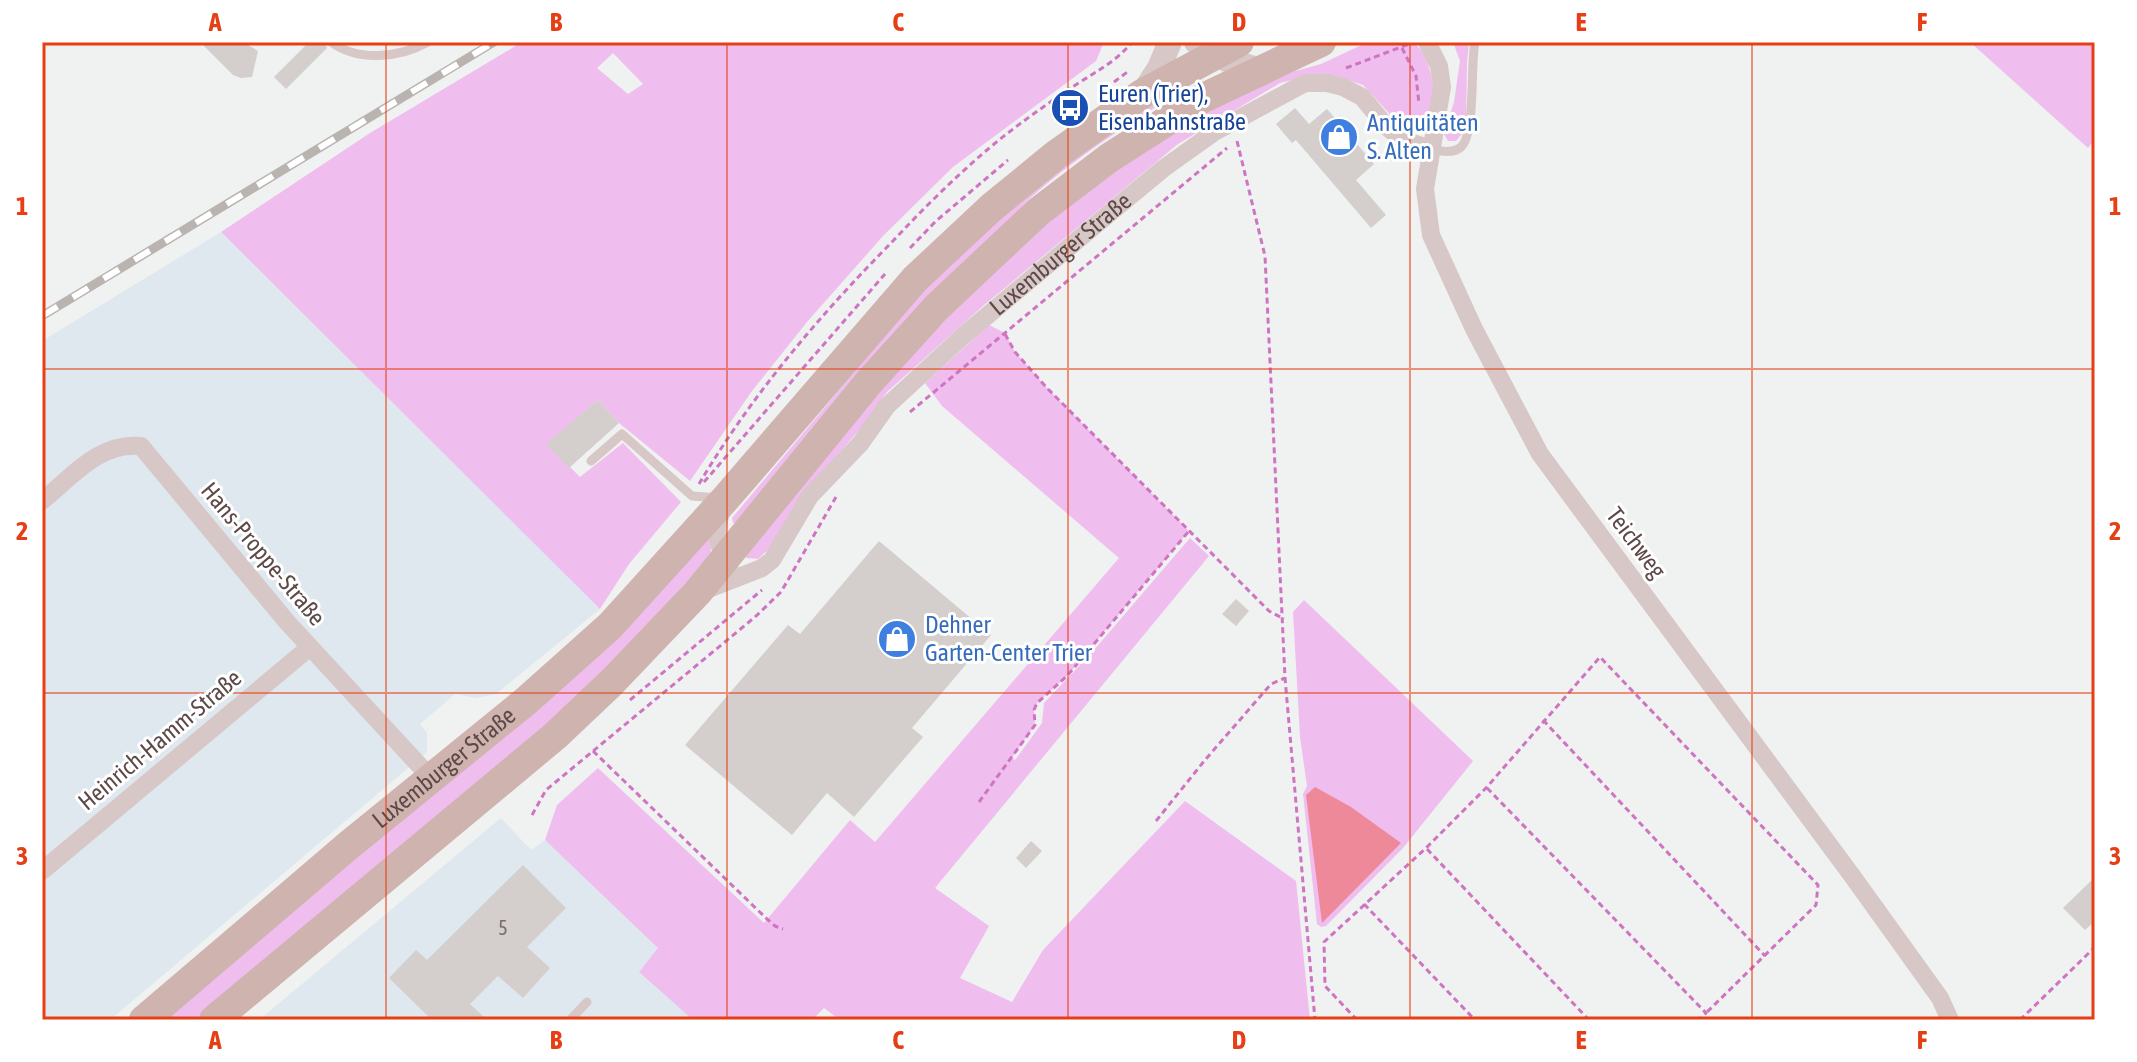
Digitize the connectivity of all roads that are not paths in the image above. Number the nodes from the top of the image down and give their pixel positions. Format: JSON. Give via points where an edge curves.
{"nodes":[{"id":1,"x":331,"y":42,"type":"edge"},
{"id":2,"x":428,"y":42,"type":"edge"},
{"id":3,"x":1170,"y":42,"type":"edge"},
{"id":4,"x":1321,"y":42,"type":"edge"},
{"id":5,"x":1427,"y":42,"type":"edge"},
{"id":6,"x":1475,"y":42,"type":"edge"},
{"id":7,"x":1216,"y":45,"type":"edge"},
{"id":8,"x":1261,"y":70,"type":"junction"},
{"id":9,"x":1142,"y":94,"type":"junction"},
{"id":10,"x":1201,"y":99,"type":"junction"},
{"id":11,"x":1430,"y":149,"type":"junction"},
{"id":12,"x":591,"y":461,"type":"dead end"},
{"id":13,"x":726,"y":498,"type":"junction"},
{"id":14,"x":42,"y":501,"type":"edge"},
{"id":15,"x":724,"y":557,"type":"junction"},
{"id":16,"x":752,"y":570,"type":"junction"},
{"id":17,"x":697,"y":593,"type":"junction"},
{"id":18,"x":310,"y":647,"type":"junction"},
{"id":19,"x":431,"y":778,"type":"junction"},
{"id":20,"x":42,"y":871,"type":"edge"},
{"id":21,"x":587,"y":1002,"type":"dead end"},
{"id":22,"x":144,"y":1020,"type":"edge"},
{"id":23,"x":214,"y":1020,"type":"edge"},
{"id":24,"x":570,"y":1020,"type":"edge"},
{"id":25,"x":1950,"y":1020,"type":"edge"}],
"edges":[{"from":1,"to":2,"type":"lane","via":[[344,51],[367,55],[394,54]]},
{"from":3,"to":9,"type":"street"},
{"from":4,"to":8,"type":"main road","name":"Luxemburger Straße"},
{"from":5,"to":11,"type":"street","name":"Teichweg","via":[[1442,87]]},
{"from":6,"to":11,"type":"lane","via":[[1470,127],[1463,145],[1453,151]]},
{"from":7,"to":8,"type":"street","via":[[1238,65]]},
{"from":7,"to":9,"type":"main road","name":"Luxemburger Straße"},
{"from":7,"to":10,"type":"street"},
{"from":8,"to":10,"type":"main road","name":"Luxemburger Straße"},
{"from":9,"to":13,"type":"main road","name":"Luxemburger Straße","via":[[1057,154],[915,279]]},
{"from":10,"to":15,"type":"main road","name":"Luxemburger Straße","via":[[1050,203],[948,297],[869,382]]},
{"from":11,"to":16,"type":"street","name":"Luxemburger Straße","via":[[1393,133],[1362,97],[1327,83],[1305,83],[1216,131],[963,336],[887,406],[810,496],[772,560]]},
{"from":11,"to":25,"type":"street","name":"Teichweg","via":[[1425,189],[1431,235],[1540,454],[1853,877],[1940,998]]},
{"from":12,"to":13,"type":"lane","via":[[622,434],[692,496]]},
{"from":13,"to":15,"type":"street","name":"Luxemburger Straße","via":[[717,534]]},
{"from":13,"to":19,"type":"main road","name":"Luxemburger Straße","via":[[610,626]]},
{"from":14,"to":18,"type":"street","name":"Hans-Proppe-Straße","via":[[104,450],[141,446]]},
{"from":15,"to":16,"type":"street"},
{"from":15,"to":17,"type":"main road","name":"Luxemburger Straße"},
{"from":16,"to":17,"type":"street","name":"Luxemburger Straße"},
{"from":17,"to":23,"type":"main road","name":"Luxemburger Straße","via":[[555,736]]},
{"from":18,"to":19,"type":"street","name":"Hans-Proppe-Straße"},
{"from":18,"to":20,"type":"street","name":"Heinrich-Hamm-Straße"},
{"from":19,"to":22,"type":"main road","name":"Luxemburger Straße"},
{"from":21,"to":24,"type":"lane"}]}
